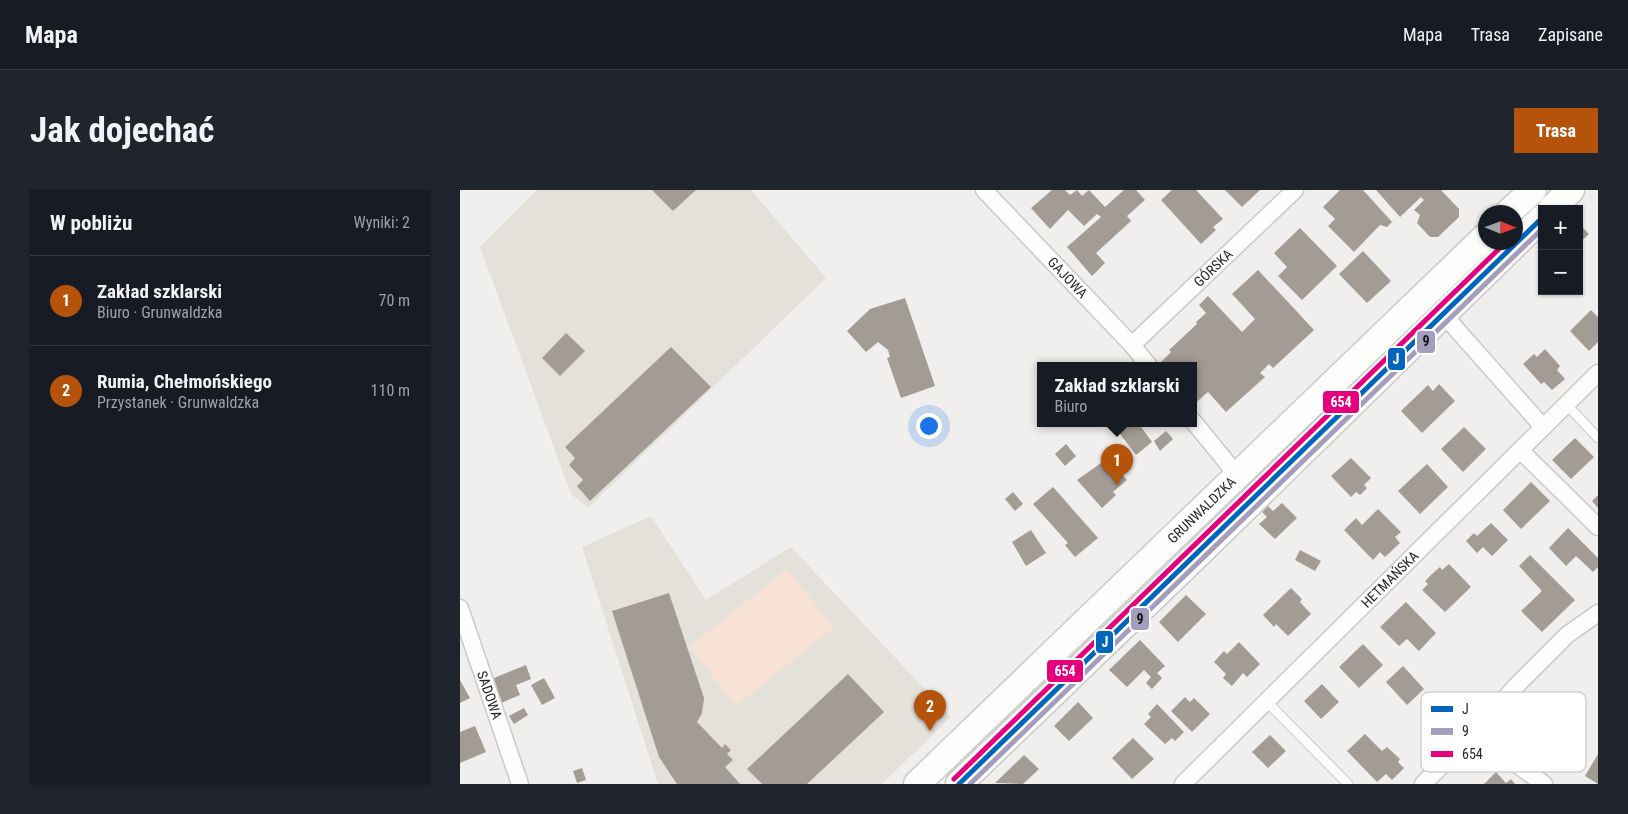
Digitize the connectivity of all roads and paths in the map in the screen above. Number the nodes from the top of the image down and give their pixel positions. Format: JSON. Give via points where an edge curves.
{"nodes":[{"id":1,"x":984,"y":190,"type":"edge"},
{"id":2,"x":1295,"y":190,"type":"edge"},
{"id":3,"x":1532,"y":190,"type":"edge"},
{"id":4,"x":1571,"y":190,"type":"edge"},
{"id":5,"x":1516,"y":205,"type":"edge"},
{"id":6,"x":1555,"y":205,"type":"edge"},
{"id":7,"x":1538,"y":222,"type":"edge"},
{"id":8,"x":1478,"y":244,"type":"edge"},
{"id":9,"x":1443,"y":314,"type":"junction"},
{"id":10,"x":1132,"y":346,"type":"junction"},
{"id":11,"x":1146,"y":362,"type":"edge"},
{"id":12,"x":1598,"y":373,"type":"edge"},
{"id":13,"x":1566,"y":404,"type":"junction"},
{"id":14,"x":1197,"y":426,"type":"edge"},
{"id":15,"x":1543,"y":427,"type":"junction"},
{"id":16,"x":1598,"y":438,"type":"edge"},
{"id":17,"x":1520,"y":450,"type":"junction"},
{"id":18,"x":1237,"y":476,"type":"junction"},
{"id":19,"x":1598,"y":527,"type":"edge"},
{"id":20,"x":460,"y":608,"type":"edge"},
{"id":21,"x":1598,"y":613,"type":"edge"},
{"id":22,"x":1511,"y":692,"type":"edge"},
{"id":23,"x":1266,"y":702,"type":"junction"},
{"id":24,"x":1435,"y":772,"type":"edge"},
{"id":25,"x":1527,"y":772,"type":"edge"},
{"id":26,"x":520,"y":784,"type":"edge"},
{"id":27,"x":917,"y":784,"type":"edge"},
{"id":28,"x":959,"y":784,"type":"edge"},
{"id":29,"x":1183,"y":784,"type":"edge"},
{"id":30,"x":1348,"y":784,"type":"edge"},
{"id":31,"x":1423,"y":784,"type":"edge"},
{"id":32,"x":1544,"y":784,"type":"edge"}],
"edges":[{"from":1,"to":10,"type":"street","name":"GAJOWA"},
{"from":2,"to":10,"type":"street","name":"GÓRSKA"},
{"from":3,"to":5,"type":"main road"},
{"from":4,"to":6,"type":"main road"},
{"from":7,"to":9,"type":"main road"},
{"from":8,"to":18,"type":"main road","name":"GRUNWALDZKA"},
{"from":9,"to":15,"type":"street"},
{"from":9,"to":28,"type":"main road"},
{"from":10,"to":11,"type":"street","name":"GAJOWA"},
{"from":12,"to":13,"type":"street","name":"HETMAŃSKA"},
{"from":13,"to":15,"type":"street","name":"HETMAŃSKA"},
{"from":13,"to":16,"type":"lane"},
{"from":14,"to":18,"type":"street"},
{"from":15,"to":17,"type":"street","name":"HETMAŃSKA"},
{"from":17,"to":19,"type":"street"},
{"from":17,"to":23,"type":"street","name":"HETMAŃSKA"},
{"from":18,"to":27,"type":"main road","name":"GRUNWALDZKA"},
{"from":20,"to":26,"type":"street","name":"SADOWA"},
{"from":21,"to":22,"type":"street","via":[[1567,634]]},
{"from":23,"to":29,"type":"street","name":"HETMAŃSKA"},
{"from":23,"to":30,"type":"lane"},
{"from":24,"to":31,"type":"street"},
{"from":25,"to":32,"type":"street"}]}
